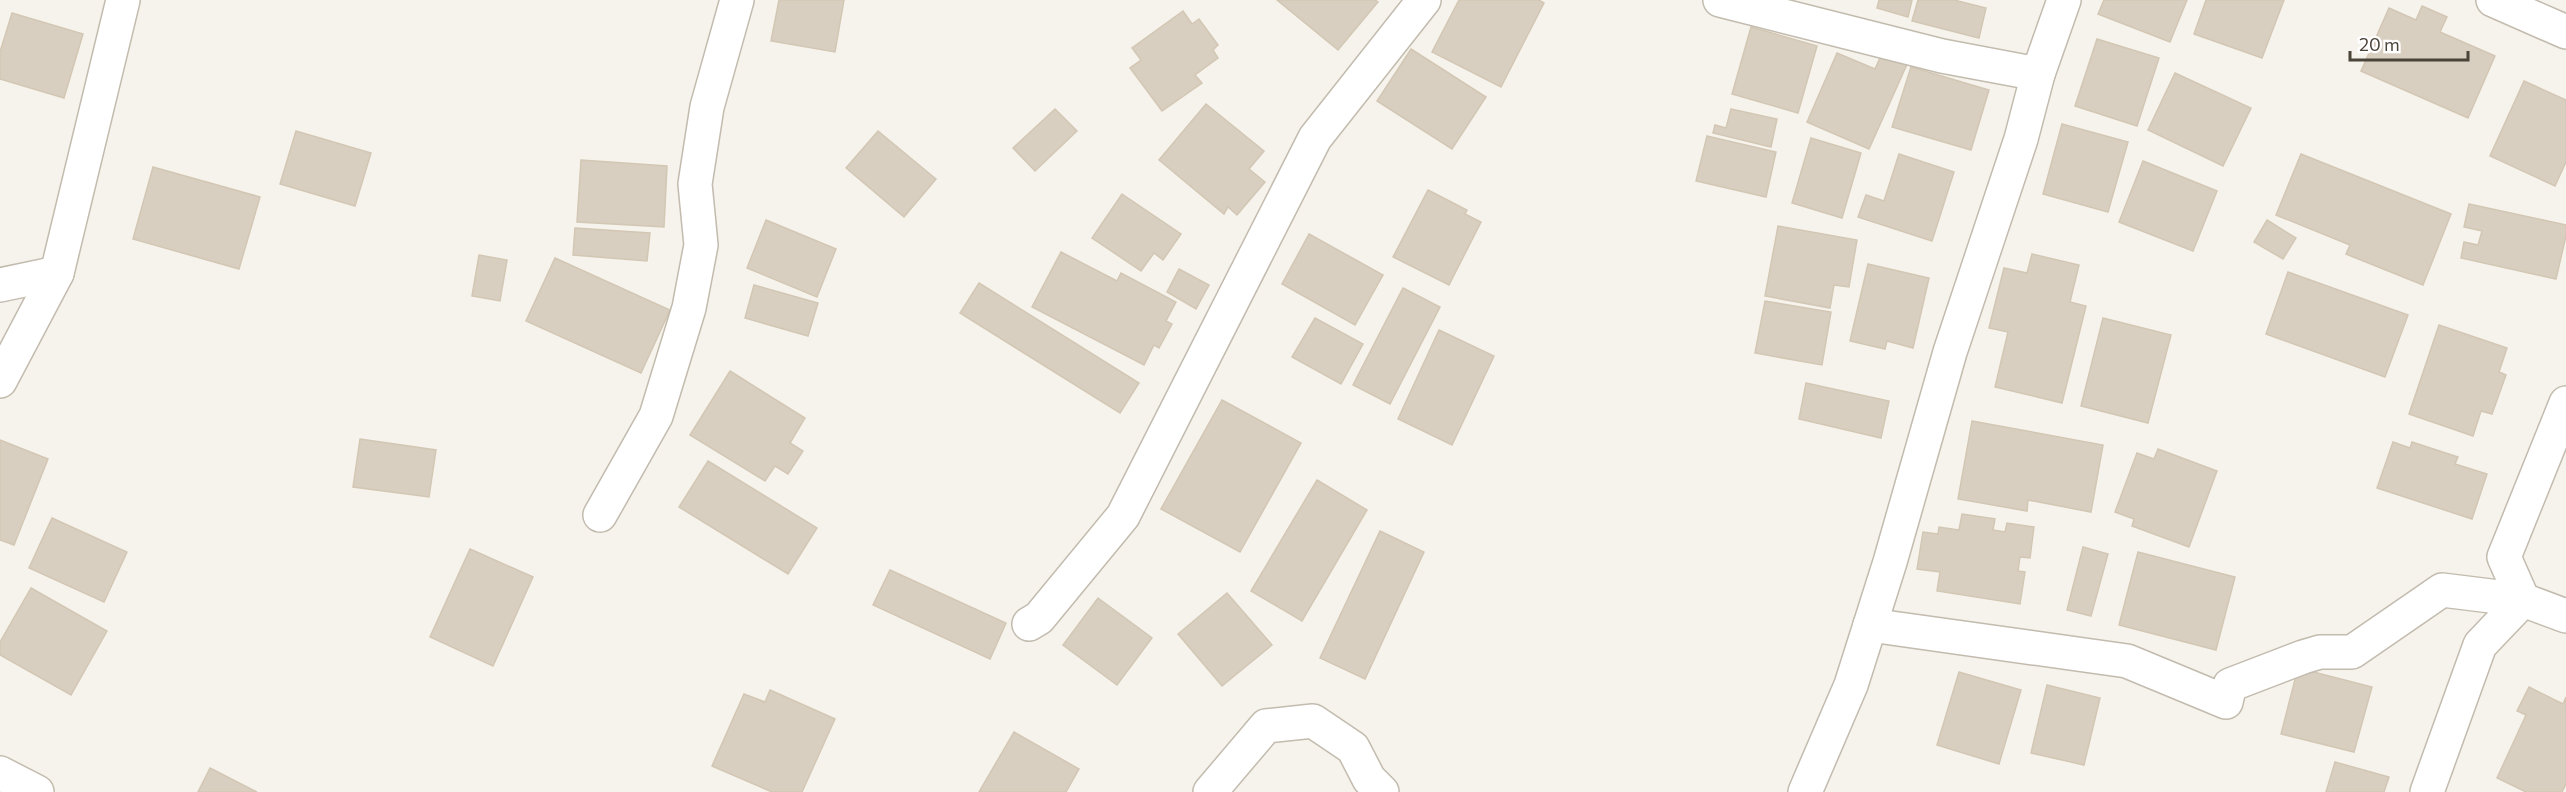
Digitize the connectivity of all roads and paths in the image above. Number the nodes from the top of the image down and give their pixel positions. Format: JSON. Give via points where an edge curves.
{"nodes":[{"id":1,"x":123,"y":0,"type":"edge"},
{"id":2,"x":737,"y":0,"type":"edge"},
{"id":3,"x":1424,"y":0,"type":"edge"},
{"id":4,"x":1720,"y":0,"type":"edge"},
{"id":5,"x":2064,"y":0,"type":"edge"},
{"id":6,"x":2493,"y":0,"type":"edge"},
{"id":7,"x":2566,"y":32,"type":"edge"},
{"id":8,"x":2038,"y":74,"type":"junction"},
{"id":9,"x":57,"y":273,"type":"junction"},
{"id":10,"x":0,"y":285,"type":"edge"},
{"id":11,"x":0,"y":381,"type":"edge"},
{"id":12,"x":2566,"y":403,"type":"edge"},
{"id":13,"x":600,"y":515,"type":"dead end"},
{"id":14,"x":2523,"y":600,"type":"junction"},
{"id":15,"x":2566,"y":616,"type":"edge"},
{"id":16,"x":1029,"y":624,"type":"dead end"},
{"id":17,"x":1870,"y":625,"type":"junction"},
{"id":18,"x":0,"y":773,"type":"edge"},
{"id":19,"x":37,"y":792,"type":"edge"},
{"id":20,"x":1210,"y":792,"type":"edge"},
{"id":21,"x":1382,"y":792,"type":"edge"},
{"id":22,"x":1805,"y":792,"type":"edge"},
{"id":23,"x":2427,"y":792,"type":"edge"}],
"edges":[{"from":1,"to":9,"type":"street"},
{"from":2,"to":13,"type":"street","via":[[705,118],[695,184],[701,245],[689,308],[656,416]]},
{"from":3,"to":16,"type":"street","via":[[1315,138],[1124,516],[1039,618]]},
{"from":4,"to":8,"type":"street","via":[[1942,56]]},
{"from":5,"to":8,"type":"street"},
{"from":6,"to":7,"type":"street"},
{"from":8,"to":17,"type":"street","via":[[2021,139],[1950,352]]},
{"from":9,"to":10,"type":"street"},
{"from":9,"to":11,"type":"street"},
{"from":12,"to":14,"type":"street","via":[[2504,557]]},
{"from":14,"to":15,"type":"street"},
{"from":14,"to":17,"type":"street","via":[[2442,590],[2352,652],[2320,652],[2284,664],[2230,686],[2226,702],[2127,661]]},
{"from":14,"to":23,"type":"street","via":[[2480,645]]},
{"from":17,"to":22,"type":"street","via":[[1851,685]]},
{"from":18,"to":19,"type":"street"},
{"from":20,"to":21,"type":"street","via":[[1266,726],[1313,721],[1353,748],[1369,779]]}]}
